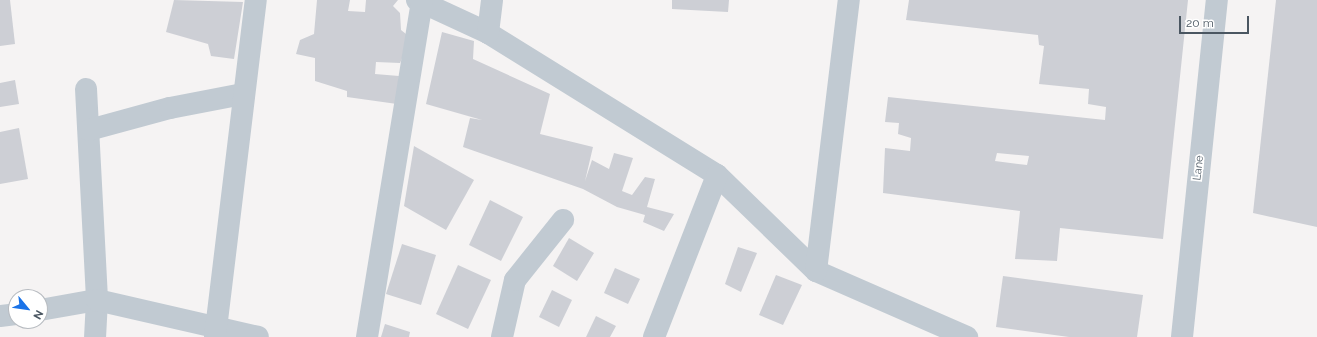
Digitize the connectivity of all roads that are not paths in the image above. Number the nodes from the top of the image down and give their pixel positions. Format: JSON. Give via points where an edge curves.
{"nodes":[{"id":1,"x":256,"y":0,"type":"edge"},
{"id":2,"x":492,"y":0,"type":"edge"},
{"id":3,"x":849,"y":0,"type":"edge"},
{"id":4,"x":1217,"y":0,"type":"edge"},
{"id":5,"x":420,"y":1,"type":"edge"},
{"id":6,"x":488,"y":34,"type":"junction"},
{"id":7,"x":86,"y":89,"type":"dead end"},
{"id":8,"x":243,"y":94,"type":"junction"},
{"id":9,"x":89,"y":130,"type":"junction"},
{"id":10,"x":717,"y":175,"type":"junction"},
{"id":11,"x":563,"y":220,"type":"dead end"},
{"id":12,"x":816,"y":271,"type":"junction"},
{"id":13,"x":97,"y":300,"type":"junction"},
{"id":14,"x":48,"y":309,"type":"edge"},
{"id":15,"x":215,"y":332,"type":"edge"},
{"id":16,"x":95,"y":337,"type":"edge"},
{"id":17,"x":258,"y":337,"type":"edge"},
{"id":18,"x":367,"y":337,"type":"edge"},
{"id":19,"x":502,"y":337,"type":"edge"},
{"id":20,"x":654,"y":337,"type":"edge"},
{"id":21,"x":967,"y":337,"type":"edge"},
{"id":22,"x":1182,"y":337,"type":"edge"}],
"edges":[{"from":1,"to":8,"type":"street"},
{"from":2,"to":6,"type":"street"},
{"from":3,"to":12,"type":"street"},
{"from":4,"to":22,"type":"street","name":"Lane"},
{"from":5,"to":6,"type":"street"},
{"from":5,"to":18,"type":"street"},
{"from":6,"to":10,"type":"street"},
{"from":7,"to":9,"type":"street"},
{"from":8,"to":9,"type":"street","via":[[170,108]]},
{"from":8,"to":15,"type":"street"},
{"from":9,"to":13,"type":"street"},
{"from":10,"to":12,"type":"street"},
{"from":10,"to":20,"type":"street"},
{"from":11,"to":19,"type":"street","via":[[515,280]]},
{"from":12,"to":21,"type":"street"},
{"from":13,"to":14,"type":"street"},
{"from":13,"to":15,"type":"street"},
{"from":13,"to":16,"type":"street"},
{"from":15,"to":17,"type":"street"}]}
